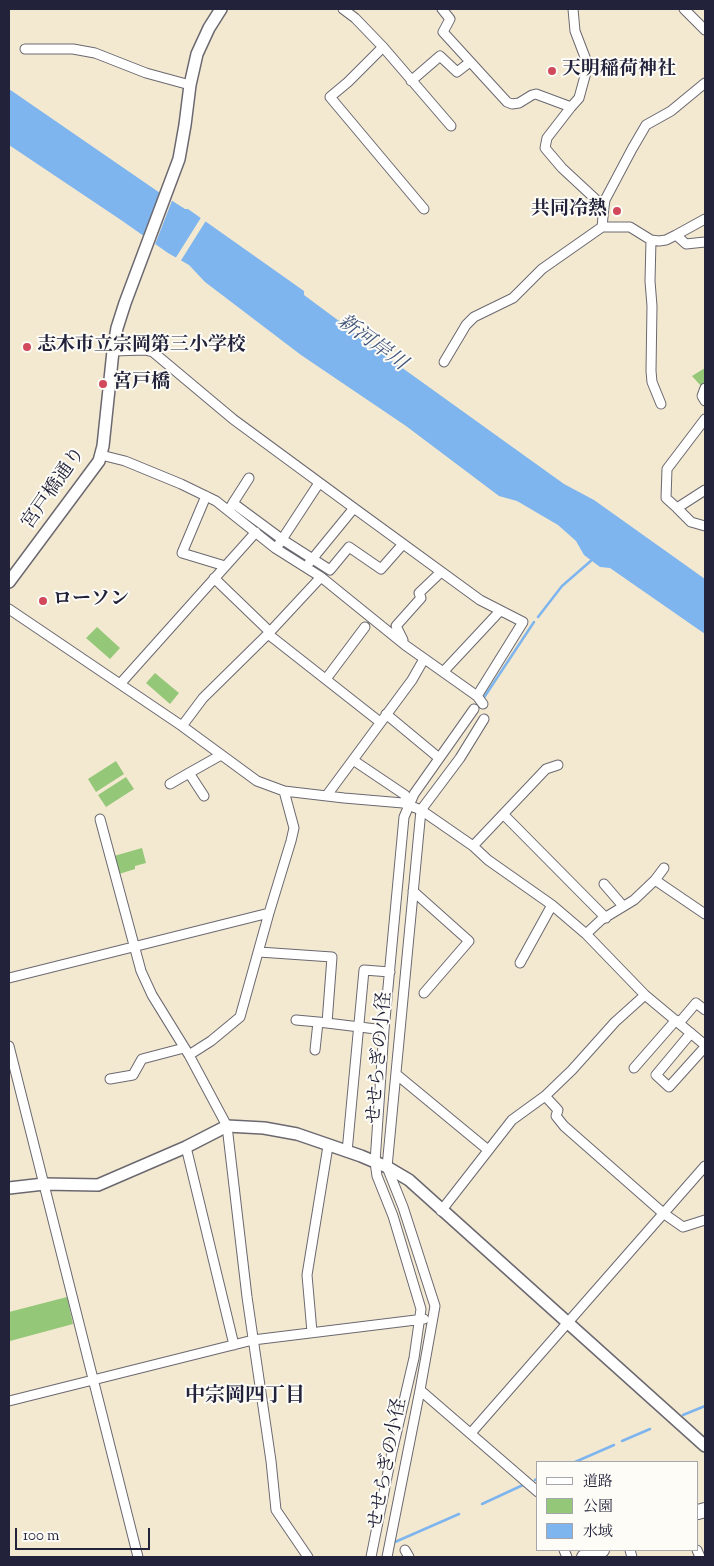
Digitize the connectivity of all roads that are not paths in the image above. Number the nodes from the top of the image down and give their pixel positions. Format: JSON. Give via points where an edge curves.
{"nodes":[{"id":1,"x":221,"y":9,"type":"edge"},
{"id":2,"x":342,"y":9,"type":"edge"},
{"id":3,"x":442,"y":9,"type":"edge"},
{"id":4,"x":572,"y":9,"type":"edge"},
{"id":5,"x":684,"y":9,"type":"edge"},
{"id":6,"x":705,"y":30,"type":"edge"},
{"id":7,"x":383,"y":48,"type":"junction"},
{"id":8,"x":25,"y":49,"type":"dead end"},
{"id":9,"x":470,"y":62,"type":"junction"},
{"id":10,"x":411,"y":81,"type":"junction"},
{"id":11,"x":705,"y":83,"type":"edge"},
{"id":12,"x":190,"y":85,"type":"junction"},
{"id":13,"x":571,"y":107,"type":"junction"},
{"id":14,"x":451,"y":126,"type":"dead end"},
{"id":15,"x":604,"y":207,"type":"junction"},
{"id":16,"x":424,"y":209,"type":"dead end"},
{"id":17,"x":705,"y":220,"type":"edge"},
{"id":18,"x":602,"y":228,"type":"junction"},
{"id":19,"x":676,"y":235,"type":"junction"},
{"id":20,"x":651,"y":240,"type":"junction"},
{"id":21,"x":705,"y":242,"type":"edge"},
{"id":22,"x":113,"y":351,"type":"junction"},
{"id":23,"x":444,"y":362,"type":"dead end"},
{"id":24,"x":705,"y":388,"type":"edge"},
{"id":25,"x":705,"y":401,"type":"edge"},
{"id":26,"x":661,"y":404,"type":"dead end"},
{"id":27,"x":705,"y":419,"type":"edge"},
{"id":28,"x":101,"y":455,"type":"junction"},
{"id":29,"x":249,"y":478,"type":"dead end"},
{"id":30,"x":319,"y":482,"type":"junction"},
{"id":31,"x":705,"y":490,"type":"edge"},
{"id":32,"x":206,"y":496,"type":"junction"},
{"id":33,"x":231,"y":507,"type":"junction"},
{"id":34,"x":354,"y":508,"type":"junction"},
{"id":35,"x":677,"y":508,"type":"junction"},
{"id":36,"x":705,"y":526,"type":"edge"},
{"id":37,"x":256,"y":532,"type":"junction"},
{"id":38,"x":283,"y":540,"type":"junction"},
{"id":39,"x":403,"y":544,"type":"junction"},
{"id":40,"x":276,"y":548,"type":"junction"},
{"id":41,"x":313,"y":559,"type":"junction"},
{"id":42,"x":225,"y":566,"type":"junction"},
{"id":43,"x":306,"y":567,"type":"junction"},
{"id":44,"x":441,"y":572,"type":"junction"},
{"id":45,"x":321,"y":576,"type":"junction"},
{"id":46,"x":214,"y":578,"type":"junction"},
{"id":47,"x":9,"y":582,"type":"edge"},
{"id":48,"x":9,"y":609,"type":"edge"},
{"id":49,"x":500,"y":611,"type":"junction"},
{"id":50,"x":365,"y":627,"type":"dead end"},
{"id":51,"x":269,"y":633,"type":"junction"},
{"id":52,"x":406,"y":645,"type":"junction"},
{"id":53,"x":424,"y":658,"type":"junction"},
{"id":54,"x":444,"y":671,"type":"junction"},
{"id":55,"x":326,"y":679,"type":"junction"},
{"id":56,"x":120,"y":684,"type":"junction"},
{"id":57,"x":477,"y":696,"type":"junction"},
{"id":58,"x":483,"y":704,"type":"dead end"},
{"id":59,"x":474,"y":709,"type":"dead end"},
{"id":60,"x":386,"y":714,"type":"junction"},
{"id":61,"x":484,"y":720,"type":"dead end"},
{"id":62,"x":380,"y":722,"type":"junction"},
{"id":63,"x":182,"y":726,"type":"junction"},
{"id":64,"x":222,"y":755,"type":"junction"},
{"id":65,"x":439,"y":758,"type":"junction"},
{"id":66,"x":353,"y":760,"type":"junction"},
{"id":67,"x":558,"y":765,"type":"dead end"},
{"id":68,"x":189,"y":774,"type":"junction"},
{"id":69,"x":170,"y":784,"type":"dead end"},
{"id":70,"x":284,"y":791,"type":"junction"},
{"id":71,"x":327,"y":795,"type":"junction"},
{"id":72,"x":204,"y":796,"type":"dead end"},
{"id":73,"x":408,"y":805,"type":"junction"},
{"id":74,"x":421,"y":810,"type":"junction"},
{"id":75,"x":504,"y":815,"type":"junction"},
{"id":76,"x":100,"y":819,"type":"dead end"},
{"id":77,"x":473,"y":846,"type":"junction"},
{"id":78,"x":664,"y":868,"type":"dead end"},
{"id":79,"x":655,"y":880,"type":"junction"},
{"id":80,"x":604,"y":884,"type":"dead end"},
{"id":81,"x":414,"y":891,"type":"junction"},
{"id":82,"x":552,"y":905,"type":"junction"},
{"id":83,"x":623,"y":906,"type":"junction"},
{"id":84,"x":269,"y":913,"type":"junction"},
{"id":85,"x":705,"y":914,"type":"edge"},
{"id":86,"x":606,"y":918,"type":"junction"},
{"id":87,"x":586,"y":934,"type":"junction"},
{"id":88,"x":134,"y":947,"type":"junction"},
{"id":89,"x":259,"y":952,"type":"junction"},
{"id":90,"x":520,"y":963,"type":"dead end"},
{"id":91,"x":390,"y":972,"type":"junction"},
{"id":92,"x":9,"y":978,"type":"edge"},
{"id":93,"x":424,"y":993,"type":"dead end"},
{"id":94,"x":645,"y":995,"type":"junction"},
{"id":95,"x":705,"y":1010,"type":"edge"},
{"id":96,"x":296,"y":1020,"type":"dead end"},
{"id":97,"x":677,"y":1022,"type":"junction"},
{"id":98,"x":323,"y":1023,"type":"junction"},
{"id":99,"x":358,"y":1026,"type":"junction"},
{"id":100,"x":384,"y":1030,"type":"junction"},
{"id":101,"x":692,"y":1033,"type":"junction"},
{"id":102,"x":9,"y":1046,"type":"edge"},
{"id":103,"x":705,"y":1046,"type":"edge"},
{"id":104,"x":315,"y":1050,"type":"dead end"},
{"id":105,"x":186,"y":1051,"type":"junction"},
{"id":106,"x":634,"y":1068,"type":"dead end"},
{"id":107,"x":396,"y":1074,"type":"junction"},
{"id":108,"x":110,"y":1078,"type":"dead end"},
{"id":109,"x":545,"y":1096,"type":"junction"},
{"id":110,"x":227,"y":1126,"type":"junction"},
{"id":111,"x":328,"y":1146,"type":"junction"},
{"id":112,"x":186,"y":1147,"type":"junction"},
{"id":113,"x":488,"y":1150,"type":"junction"},
{"id":114,"x":347,"y":1152,"type":"junction"},
{"id":115,"x":381,"y":1164,"type":"junction"},
{"id":116,"x":705,"y":1166,"type":"edge"},
{"id":117,"x":44,"y":1184,"type":"junction"},
{"id":118,"x":9,"y":1188,"type":"edge"},
{"id":119,"x":441,"y":1211,"type":"junction"},
{"id":120,"x":663,"y":1213,"type":"junction"},
{"id":121,"x":705,"y":1220,"type":"edge"},
{"id":122,"x":425,"y":1319,"type":"junction"},
{"id":123,"x":567,"y":1323,"type":"junction"},
{"id":124,"x":312,"y":1332,"type":"junction"},
{"id":125,"x":254,"y":1340,"type":"junction"},
{"id":126,"x":234,"y":1345,"type":"junction"},
{"id":127,"x":93,"y":1380,"type":"junction"},
{"id":128,"x":420,"y":1390,"type":"junction"},
{"id":129,"x":9,"y":1401,"type":"edge"},
{"id":130,"x":471,"y":1433,"type":"junction"},
{"id":131,"x":705,"y":1446,"type":"edge"},
{"id":132,"x":536,"y":1490,"type":"edge"},
{"id":133,"x":599,"y":1551,"type":"edge"},
{"id":134,"x":138,"y":1557,"type":"edge"},
{"id":135,"x":308,"y":1557,"type":"edge"},
{"id":136,"x":371,"y":1557,"type":"edge"},
{"id":137,"x":387,"y":1557,"type":"edge"},
{"id":138,"x":584,"y":1557,"type":"edge"}],
"edges":[{"from":1,"to":12,"type":"street","name":"宮戸橋通り","via":[[197,54]]},
{"from":2,"to":7,"type":"street"},
{"from":3,"to":9,"type":"street","via":[[450,19],[443,32]]},
{"from":4,"to":13,"type":"street","via":[[575,31],[588,65],[579,98]]},
{"from":5,"to":6,"type":"street"},
{"from":7,"to":10,"type":"street"},
{"from":7,"to":16,"type":"street","via":[[330,96]]},
{"from":8,"to":12,"type":"street","via":[[73,49],[95,53],[146,74]]},
{"from":9,"to":10,"type":"street","via":[[457,72],[440,56]]},
{"from":9,"to":13,"type":"street","via":[[507,102],[519,103],[536,94]]},
{"from":10,"to":14,"type":"street"},
{"from":11,"to":15,"type":"street","via":[[671,111],[646,125]]},
{"from":12,"to":22,"type":"street","name":"宮戸橋通り","via":[[174,174],[121,316]]},
{"from":13,"to":15,"type":"street","via":[[547,138],[545,148]]},
{"from":15,"to":18,"type":"street"},
{"from":17,"to":19,"type":"street"},
{"from":18,"to":20,"type":"street","via":[[630,226]]},
{"from":18,"to":23,"type":"street","via":[[542,269],[512,298],[474,317]]},
{"from":19,"to":20,"type":"street","via":[[666,240]]},
{"from":19,"to":21,"type":"street","via":[[686,244]]},
{"from":20,"to":26,"type":"street","via":[[651,371]]},
{"from":22,"to":28,"type":"street","name":"宮戸橋通り"},
{"from":22,"to":30,"type":"street","via":[[152,352],[233,419]]},
{"from":24,"to":25,"type":"street","via":[[702,396]]},
{"from":27,"to":35,"type":"street","via":[[667,469],[666,498]]},
{"from":28,"to":32,"type":"street","via":[[125,461]]},
{"from":28,"to":47,"type":"street","name":"宮戸橋通り","via":[[96,467]]},
{"from":29,"to":33,"type":"street"},
{"from":30,"to":34,"type":"street"},
{"from":30,"to":38,"type":"street"},
{"from":31,"to":35,"type":"street"},
{"from":32,"to":33,"type":"street"},
{"from":32,"to":42,"type":"street","via":[[182,553]]},
{"from":33,"to":37,"type":"street"},
{"from":33,"to":38,"type":"street"},
{"from":34,"to":39,"type":"street"},
{"from":34,"to":41,"type":"street"},
{"from":35,"to":36,"type":"street","via":[[691,522]]},
{"from":37,"to":40,"type":"street"},
{"from":37,"to":42,"type":"street"},
{"from":38,"to":40,"type":"street"},
{"from":38,"to":41,"type":"street"},
{"from":39,"to":41,"type":"street","via":[[381,569],[349,547],[330,570]]},
{"from":39,"to":44,"type":"street"},
{"from":40,"to":43,"type":"street"},
{"from":41,"to":43,"type":"street"},
{"from":42,"to":46,"type":"street"},
{"from":43,"to":45,"type":"street"},
{"from":44,"to":49,"type":"street"},
{"from":44,"to":52,"type":"street","via":[[419,593],[421,598],[396,626]]},
{"from":45,"to":51,"type":"street"},
{"from":45,"to":52,"type":"street"},
{"from":46,"to":51,"type":"street"},
{"from":46,"to":56,"type":"street"},
{"from":48,"to":56,"type":"street"},
{"from":49,"to":54,"type":"street"},
{"from":49,"to":57,"type":"street","via":[[523,622]]},
{"from":50,"to":55,"type":"street"},
{"from":51,"to":55,"type":"street"},
{"from":51,"to":63,"type":"street","via":[[203,698]]},
{"from":52,"to":53,"type":"street"},
{"from":53,"to":54,"type":"street"},
{"from":53,"to":60,"type":"street"},
{"from":54,"to":57,"type":"street"},
{"from":55,"to":62,"type":"street"},
{"from":56,"to":63,"type":"street"},
{"from":57,"to":58,"type":"street"},
{"from":59,"to":65,"type":"street"},
{"from":60,"to":62,"type":"street"},
{"from":60,"to":65,"type":"street"},
{"from":61,"to":74,"type":"street"},
{"from":62,"to":66,"type":"street"},
{"from":63,"to":64,"type":"street"},
{"from":64,"to":68,"type":"street"},
{"from":64,"to":70,"type":"street","via":[[257,781]]},
{"from":65,"to":73,"type":"street"},
{"from":66,"to":71,"type":"street"},
{"from":66,"to":73,"type":"street","via":[[405,795]]},
{"from":67,"to":75,"type":"street","via":[[546,769]]},
{"from":68,"to":69,"type":"street"},
{"from":68,"to":72,"type":"street"},
{"from":70,"to":71,"type":"street"},
{"from":70,"to":84,"type":"street","via":[[294,828]]},
{"from":71,"to":73,"type":"street"},
{"from":73,"to":74,"type":"street"},
{"from":73,"to":91,"type":"street","via":[[404,817]]},
{"from":74,"to":77,"type":"street"},
{"from":74,"to":81,"type":"street","name":"せせらぎの小径"},
{"from":75,"to":77,"type":"street"},
{"from":75,"to":86,"type":"street"},
{"from":76,"to":88,"type":"street"},
{"from":77,"to":82,"type":"street"},
{"from":78,"to":79,"type":"street"},
{"from":79,"to":83,"type":"street"},
{"from":79,"to":85,"type":"street"},
{"from":80,"to":83,"type":"street"},
{"from":81,"to":93,"type":"street","via":[[469,941]]},
{"from":81,"to":107,"type":"street","name":"せせらぎの小径"},
{"from":82,"to":87,"type":"street"},
{"from":82,"to":90,"type":"street"},
{"from":83,"to":86,"type":"street"},
{"from":84,"to":88,"type":"street"},
{"from":84,"to":89,"type":"street"},
{"from":86,"to":87,"type":"street"},
{"from":87,"to":94,"type":"street"},
{"from":88,"to":92,"type":"street"},
{"from":88,"to":105,"type":"street","via":[[152,995]]},
{"from":89,"to":98,"type":"street","via":[[332,957]]},
{"from":89,"to":105,"type":"street","via":[[240,1017],[211,1041]]},
{"from":91,"to":99,"type":"street","via":[[364,970]]},
{"from":91,"to":100,"type":"street"},
{"from":94,"to":97,"type":"street"},
{"from":94,"to":109,"type":"street"},
{"from":95,"to":97,"type":"street","via":[[696,1003]]},
{"from":96,"to":98,"type":"street"},
{"from":97,"to":101,"type":"street"},
{"from":97,"to":106,"type":"street"},
{"from":98,"to":99,"type":"street"},
{"from":98,"to":104,"type":"street"},
{"from":99,"to":100,"type":"street"},
{"from":99,"to":114,"type":"street"},
{"from":100,"to":115,"type":"street"},
{"from":101,"to":103,"type":"street"},
{"from":101,"to":103,"type":"street","via":[[656,1075],[669,1087]]},
{"from":102,"to":117,"type":"street"},
{"from":105,"to":108,"type":"street","via":[[142,1059],[133,1075]]},
{"from":105,"to":110,"type":"street"},
{"from":107,"to":113,"type":"street"},
{"from":107,"to":115,"type":"street","name":"せせらぎの小径"},
{"from":109,"to":113,"type":"street","via":[[512,1120]]},
{"from":109,"to":120,"type":"street","via":[[558,1110],[556,1116],[564,1126]]},
{"from":110,"to":111,"type":"street","via":[[297,1134]]},
{"from":110,"to":112,"type":"street"},
{"from":110,"to":125,"type":"street"},
{"from":111,"to":114,"type":"street"},
{"from":111,"to":124,"type":"street","via":[[307,1275]]},
{"from":112,"to":117,"type":"street","via":[[98,1185]]},
{"from":112,"to":126,"type":"street"},
{"from":113,"to":119,"type":"street"},
{"from":114,"to":115,"type":"street"},
{"from":115,"to":119,"type":"street","via":[[409,1180]]},
{"from":115,"to":122,"type":"street","via":[[377,1176]]},
{"from":115,"to":122,"type":"street","name":"せせらぎの小径","via":[[403,1207],[434,1304]]},
{"from":116,"to":120,"type":"street"},
{"from":117,"to":118,"type":"street"},
{"from":117,"to":127,"type":"street"},
{"from":119,"to":123,"type":"street"},
{"from":120,"to":121,"type":"street","via":[[683,1227]]},
{"from":120,"to":123,"type":"street"},
{"from":122,"to":124,"type":"street"},
{"from":122,"to":128,"type":"street","name":"せせらぎの小径"},
{"from":122,"to":136,"type":"street","name":"せせらぎの小径","via":[[392,1452]]},
{"from":123,"to":130,"type":"street"},
{"from":123,"to":131,"type":"street"},
{"from":124,"to":125,"type":"street"},
{"from":125,"to":126,"type":"street"},
{"from":125,"to":135,"type":"street","via":[[276,1510]]},
{"from":126,"to":127,"type":"street"},
{"from":127,"to":129,"type":"street"},
{"from":127,"to":134,"type":"street"},
{"from":128,"to":130,"type":"street"},
{"from":128,"to":137,"type":"street","name":"せせらぎの小径"},
{"from":130,"to":132,"type":"street"},
{"from":133,"to":138,"type":"main road"}]}
